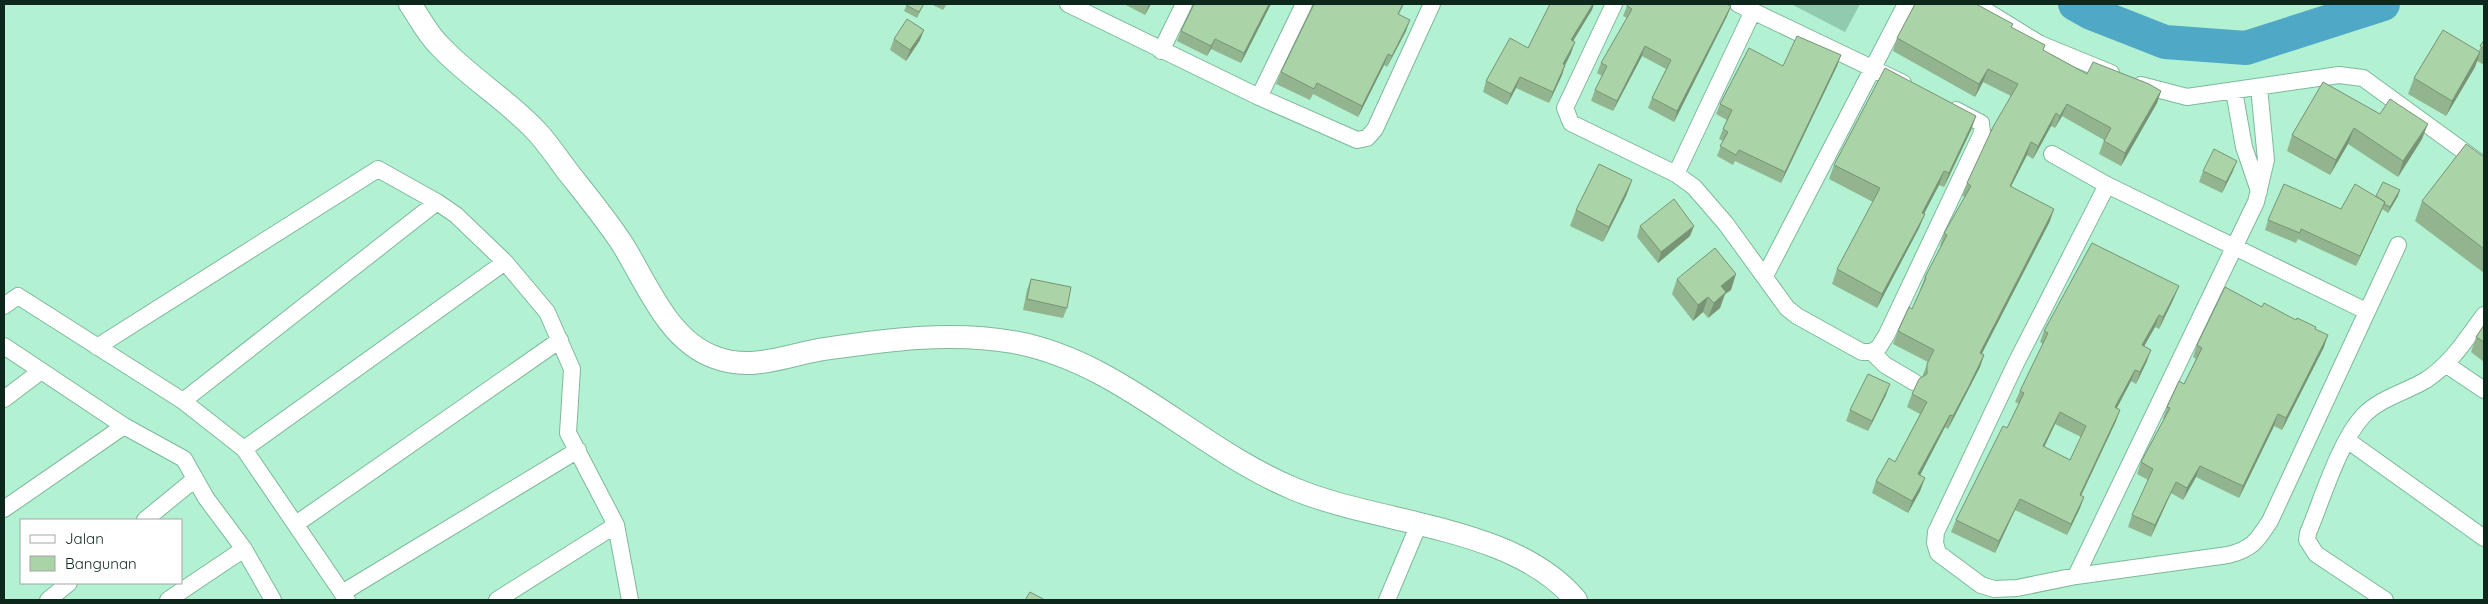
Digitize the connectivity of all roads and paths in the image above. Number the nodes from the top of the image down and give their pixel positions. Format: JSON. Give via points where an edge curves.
{"nodes":[{"id":1,"x":410,"y":4,"type":"edge"},
{"id":2,"x":1068,"y":4,"type":"edge"},
{"id":3,"x":1184,"y":4,"type":"edge"},
{"id":4,"x":1304,"y":4,"type":"edge"},
{"id":5,"x":1432,"y":4,"type":"edge"},
{"id":6,"x":1614,"y":4,"type":"edge"},
{"id":7,"x":1738,"y":4,"type":"edge"},
{"id":8,"x":1906,"y":4,"type":"edge"},
{"id":9,"x":1975,"y":4,"type":"edge"},
{"id":10,"x":1753,"y":11,"type":"junction"},
{"id":11,"x":1161,"y":51,"type":"junction"},
{"id":12,"x":1872,"y":67,"type":"junction"},
{"id":13,"x":2260,"y":87,"type":"junction"},
{"id":14,"x":1914,"y":88,"type":"edge"},
{"id":15,"x":2234,"y":91,"type":"junction"},
{"id":16,"x":1259,"y":97,"type":"junction"},
{"id":17,"x":1939,"y":101,"type":"edge"},
{"id":18,"x":2052,"y":154,"type":"dead end"},
{"id":19,"x":2484,"y":166,"type":"edge"},
{"id":20,"x":1676,"y":174,"type":"junction"},
{"id":21,"x":2107,"y":185,"type":"junction"},
{"id":22,"x":2259,"y":191,"type":"junction"},
{"id":23,"x":437,"y":202,"type":"junction"},
{"id":24,"x":2398,"y":245,"type":"dead end"},
{"id":25,"x":2234,"y":246,"type":"junction"},
{"id":26,"x":505,"y":262,"type":"junction"},
{"id":27,"x":1765,"y":276,"type":"junction"},
{"id":28,"x":4,"y":306,"type":"edge"},
{"id":29,"x":2366,"y":311,"type":"junction"},
{"id":30,"x":2484,"y":315,"type":"edge"},
{"id":31,"x":560,"y":340,"type":"junction"},
{"id":32,"x":4,"y":346,"type":"edge"},
{"id":33,"x":97,"y":346,"type":"junction"},
{"id":34,"x":1872,"y":352,"type":"junction"},
{"id":35,"x":2447,"y":365,"type":"junction"},
{"id":36,"x":41,"y":371,"type":"junction"},
{"id":37,"x":1914,"y":382,"type":"dead end"},
{"id":38,"x":2484,"y":390,"type":"edge"},
{"id":39,"x":4,"y":399,"type":"edge"},
{"id":40,"x":183,"y":401,"type":"junction"},
{"id":41,"x":124,"y":426,"type":"junction"},
{"id":42,"x":2347,"y":440,"type":"junction"},
{"id":43,"x":244,"y":450,"type":"junction"},
{"id":44,"x":578,"y":450,"type":"junction"},
{"id":45,"x":195,"y":479,"type":"junction"},
{"id":46,"x":4,"y":509,"type":"edge"},
{"id":47,"x":146,"y":519,"type":"edge"},
{"id":48,"x":296,"y":524,"type":"junction"},
{"id":49,"x":1419,"y":524,"type":"junction"},
{"id":50,"x":616,"y":525,"type":"junction"},
{"id":51,"x":2484,"y":538,"type":"edge"},
{"id":52,"x":244,"y":549,"type":"junction"},
{"id":53,"x":2076,"y":576,"type":"junction"},
{"id":54,"x":68,"y":584,"type":"edge"},
{"id":55,"x":344,"y":597,"type":"edge"},
{"id":56,"x":48,"y":600,"type":"edge"},
{"id":57,"x":168,"y":600,"type":"edge"},
{"id":58,"x":272,"y":600,"type":"edge"},
{"id":59,"x":497,"y":600,"type":"edge"},
{"id":60,"x":630,"y":600,"type":"edge"},
{"id":61,"x":1387,"y":600,"type":"edge"},
{"id":62,"x":1576,"y":600,"type":"edge"},
{"id":63,"x":2385,"y":600,"type":"edge"}],
"edges":[{"from":1,"to":49,"type":"main road","via":[[436,43],[537,131],[598,208],[678,334],[694,348],[744,365],[900,338],[1013,342],[1071,358],[1133,391],[1261,474],[1295,490]]},
{"from":2,"to":11,"type":"street"},
{"from":3,"to":11,"type":"street"},
{"from":4,"to":16,"type":"street"},
{"from":5,"to":16,"type":"street","via":[[1375,129],[1367,138],[1358,140]]},
{"from":6,"to":20,"type":"street","via":[[1565,108],[1567,116],[1572,123]]},
{"from":7,"to":10,"type":"street"},
{"from":8,"to":12,"type":"street"},
{"from":9,"to":15,"type":"street","via":[[2040,44],[2138,84],[2187,97]]},
{"from":10,"to":12,"type":"street"},
{"from":10,"to":20,"type":"street"},
{"from":11,"to":16,"type":"street"},
{"from":12,"to":14,"type":"street"},
{"from":12,"to":27,"type":"street"},
{"from":13,"to":15,"type":"street"},
{"from":13,"to":19,"type":"street","via":[[2339,75],[2363,78]]},
{"from":13,"to":22,"type":"street","via":[[2266,160]]},
{"from":15,"to":22,"type":"street","via":[[2244,147]]},
{"from":17,"to":34,"type":"street","via":[[1980,123],[1982,132],[1887,334]]},
{"from":18,"to":21,"type":"street"},
{"from":20,"to":27,"type":"street","via":[[1694,187]]},
{"from":21,"to":25,"type":"street"},
{"from":21,"to":53,"type":"street","via":[[2016,363],[1936,532],[1935,543],[1938,553],[1981,585],[1994,589],[2017,588]]},
{"from":22,"to":25,"type":"street"},
{"from":23,"to":26,"type":"street","via":[[456,215]]},
{"from":23,"to":33,"type":"street","via":[[378,170]]},
{"from":23,"to":40,"type":"street"},
{"from":24,"to":29,"type":"street"},
{"from":25,"to":29,"type":"street"},
{"from":25,"to":53,"type":"street"},
{"from":26,"to":31,"type":"street","via":[[548,312]]},
{"from":26,"to":43,"type":"street"},
{"from":27,"to":34,"type":"street","via":[[1797,316],[1862,352]]},
{"from":28,"to":33,"type":"street","via":[[18,296]]},
{"from":29,"to":53,"type":"street","via":[[2259,539],[2245,551],[2228,555]]},
{"from":30,"to":35,"type":"street"},
{"from":31,"to":44,"type":"street","via":[[572,369],[568,433]]},
{"from":31,"to":48,"type":"street"},
{"from":32,"to":36,"type":"street"},
{"from":33,"to":40,"type":"street"},
{"from":34,"to":37,"type":"street","via":[[1885,365]]},
{"from":35,"to":38,"type":"street"},
{"from":35,"to":42,"type":"street","via":[[2374,407],[2363,416]]},
{"from":36,"to":39,"type":"street"},
{"from":36,"to":41,"type":"street"},
{"from":40,"to":43,"type":"street"},
{"from":41,"to":45,"type":"street","via":[[184,459]]},
{"from":41,"to":46,"type":"street"},
{"from":42,"to":51,"type":"street"},
{"from":42,"to":63,"type":"street","via":[[2307,540],[2316,554]]},
{"from":43,"to":48,"type":"street"},
{"from":44,"to":50,"type":"street"},
{"from":44,"to":55,"type":"street"},
{"from":45,"to":47,"type":"street"},
{"from":45,"to":52,"type":"street"},
{"from":48,"to":55,"type":"street"},
{"from":49,"to":61,"type":"street"},
{"from":49,"to":62,"type":"main road","via":[[1486,544],[1528,561],[1566,588]]},
{"from":50,"to":59,"type":"street"},
{"from":50,"to":60,"type":"street"},
{"from":52,"to":57,"type":"street"},
{"from":52,"to":58,"type":"street"},
{"from":54,"to":56,"type":"street"}]}
